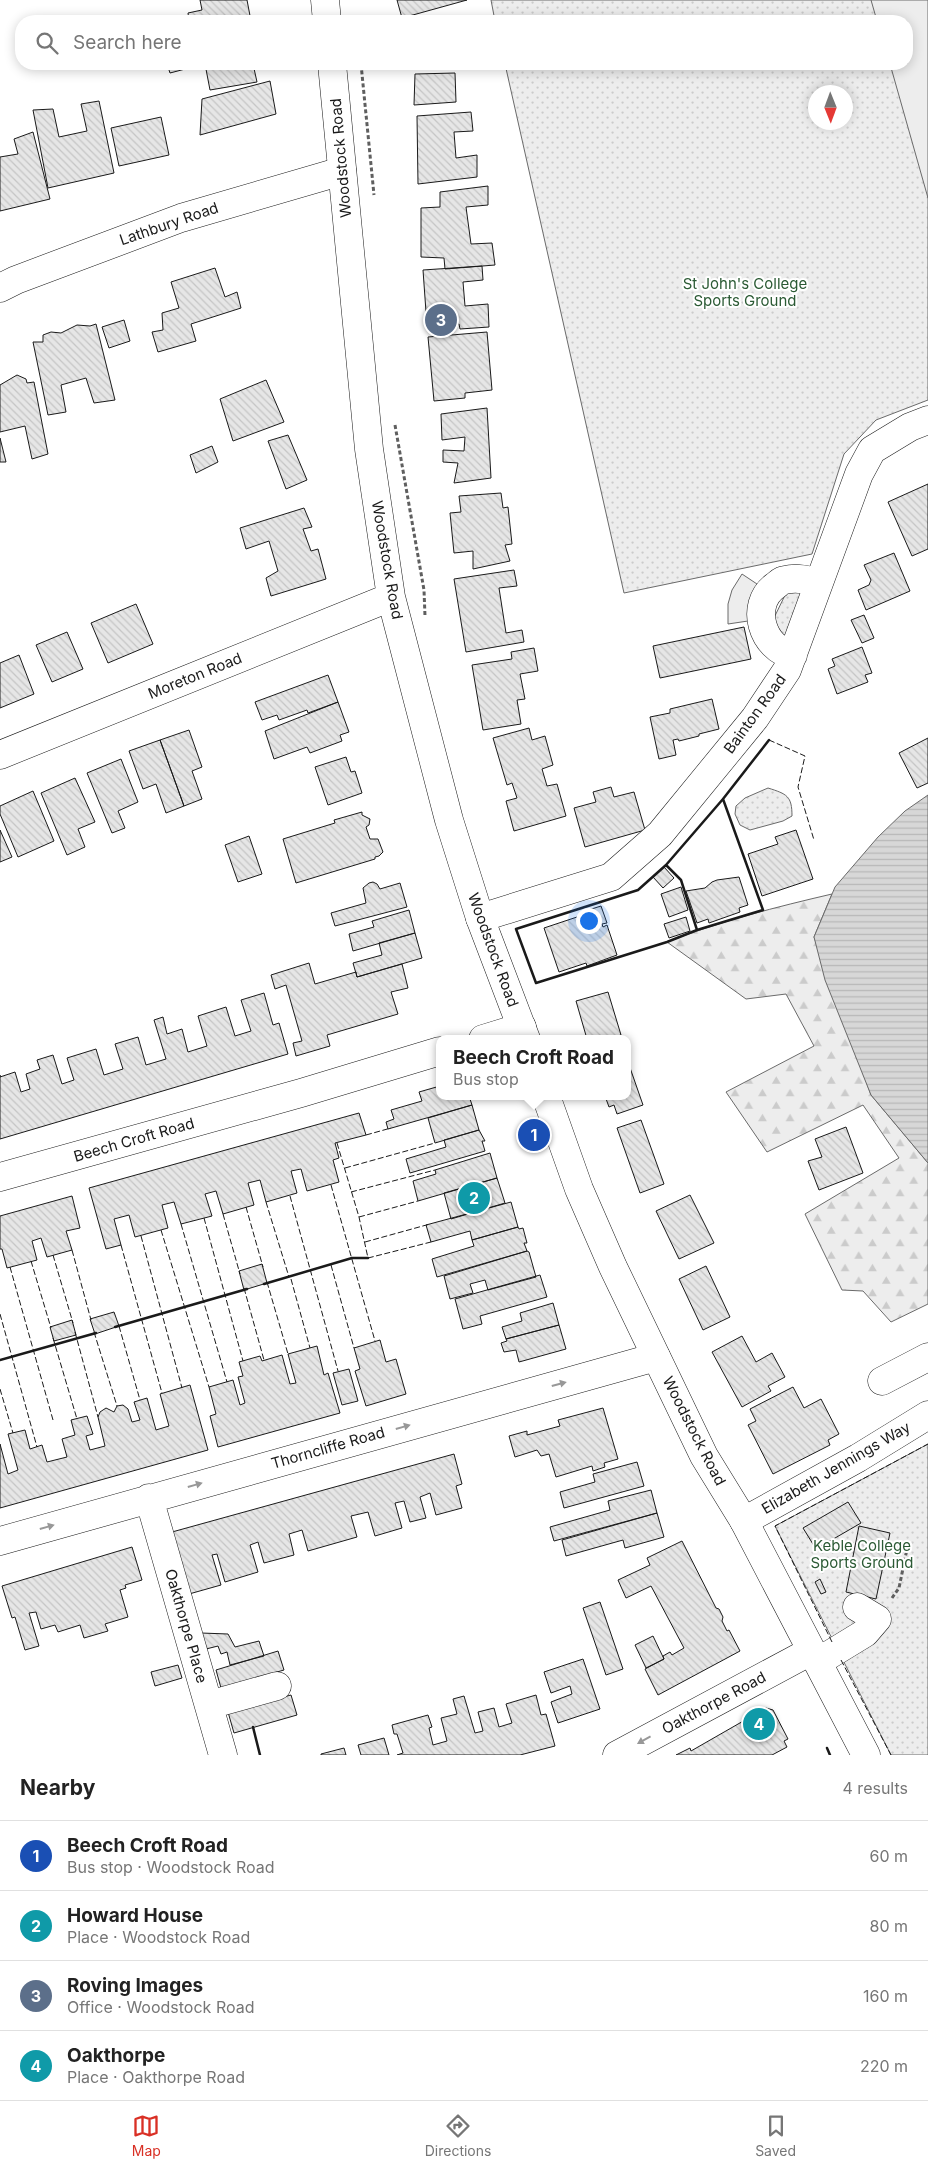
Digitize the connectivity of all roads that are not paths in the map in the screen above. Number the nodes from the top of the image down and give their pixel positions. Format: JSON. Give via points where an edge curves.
{"nodes":[{"id":1,"x":325,"y":0,"type":"edge"},
{"id":2,"x":326,"y":15,"type":"edge"},
{"id":3,"x":333,"y":70,"type":"edge"},
{"id":4,"x":342,"y":171,"type":"junction"},
{"id":5,"x":0,"y":288,"type":"edge"},
{"id":6,"x":928,"y":420,"type":"edge"},
{"id":7,"x":820,"y":583,"type":"junction"},
{"id":8,"x":391,"y":597,"type":"junction"},
{"id":9,"x":793,"y":655,"type":"junction"},
{"id":10,"x":0,"y":755,"type":"edge"},
{"id":11,"x":480,"y":918,"type":"junction"},
{"id":12,"x":524,"y":1033,"type":"edge"},
{"id":13,"x":510,"y":1035,"type":"edge"},
{"id":14,"x":436,"y":1053,"type":"edge"},
{"id":15,"x":547,"y":1100,"type":"edge"},
{"id":16,"x":0,"y":1177,"type":"edge"},
{"id":17,"x":656,"y":1356,"type":"junction"},
{"id":18,"x":928,"y":1357,"type":"edge"},
{"id":19,"x":882,"y":1381,"type":"dead end"},
{"id":20,"x":928,"y":1416,"type":"edge"},
{"id":21,"x":148,"y":1498,"type":"junction"},
{"id":22,"x":744,"y":1521,"type":"junction"},
{"id":23,"x":0,"y":1541,"type":"edge"},
{"id":24,"x":867,"y":1613,"type":"road end"},
{"id":25,"x":820,"y":1653,"type":"junction"},
{"id":26,"x":277,"y":1686,"type":"dead end"},
{"id":27,"x":209,"y":1705,"type":"junction"},
{"id":28,"x":223,"y":1755,"type":"edge"},
{"id":29,"x":617,"y":1755,"type":"edge"},
{"id":30,"x":866,"y":1755,"type":"edge"}],
"edges":[{"from":1,"to":2,"type":"street"},
{"from":3,"to":4,"type":"street","name":"Woodstock Road"},
{"from":4,"to":5,"type":"street","name":"Lathbury Road","via":[[181,218]]},
{"from":4,"to":8,"type":"street","name":"Woodstock Road","via":[[369,449]]},
{"from":6,"to":7,"type":"street","name":"Bainton Road","via":[[872,450],[859,474]]},
{"from":7,"to":9,"type":"street","name":"Bainton Road"},
{"from":7,"to":9,"type":"street","via":[[804,578],[784,580],[767,592],[761,606],[761,624],[768,638],[778,649]]},
{"from":8,"to":10,"type":"street","name":"Moreton Road"},
{"from":8,"to":11,"type":"street","name":"Woodstock Road","via":[[449,820]]},
{"from":9,"to":11,"type":"street","name":"Bainton Road","via":[[787,670],[755,718],[660,834],[639,854],[611,876]]},
{"from":11,"to":12,"type":"street","name":"Woodstock Road"},
{"from":12,"to":13,"type":"street"},
{"from":14,"to":16,"type":"street","name":"Beech Croft Road"},
{"from":15,"to":17,"type":"street","name":"Woodstock Road","via":[[579,1189]]},
{"from":21,"to":17,"type":"street","name":"Thorncliffe Road","one_way":true},
{"from":17,"to":22,"type":"street","name":"Woodstock Road","via":[[704,1456]]},
{"from":18,"to":19,"type":"street"},
{"from":20,"to":22,"type":"street","name":"Elizabeth Jennings Way"},
{"from":23,"to":21,"type":"street","name":"Thorncliffe Road","one_way":true},
{"from":21,"to":27,"type":"street","name":"Oakthorpe Place"},
{"from":22,"to":25,"type":"street","name":"Woodstock Road"},
{"from":24,"to":25,"type":"street","name":"Oakthorpe Road","via":[[865,1633]]},
{"from":25,"to":29,"type":"street","name":"Oakthorpe Road","one_way":true},
{"from":25,"to":30,"type":"street","name":"Woodstock Road"},
{"from":26,"to":27,"type":"street"},
{"from":27,"to":28,"type":"street","name":"Oakthorpe Place"}]}
